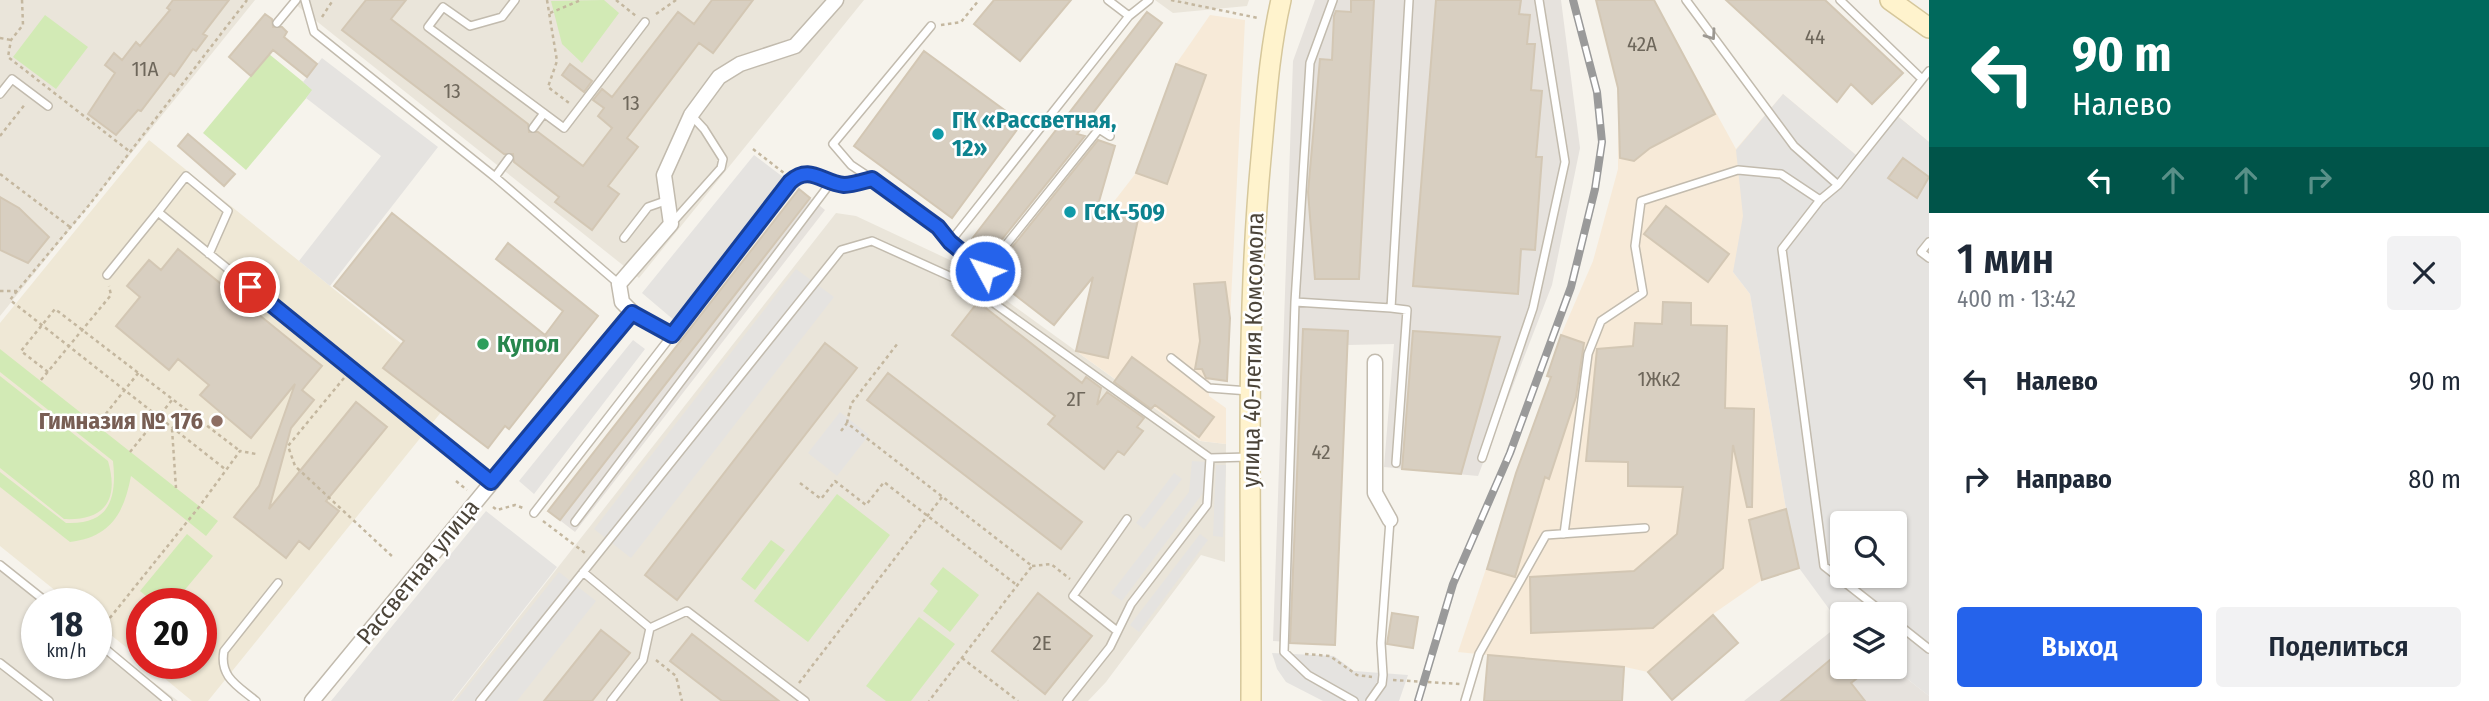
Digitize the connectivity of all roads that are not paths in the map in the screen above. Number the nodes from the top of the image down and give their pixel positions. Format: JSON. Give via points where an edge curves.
{"nodes":[{"id":1,"x":296,"y":0,"type":"edge"},
{"id":2,"x":305,"y":0,"type":"edge"},
{"id":3,"x":515,"y":0,"type":"edge"},
{"id":4,"x":836,"y":0,"type":"edge"},
{"id":5,"x":1108,"y":0,"type":"edge"},
{"id":6,"x":1149,"y":0,"type":"edge"},
{"id":7,"x":1281,"y":0,"type":"edge"},
{"id":8,"x":1332,"y":0,"type":"edge"},
{"id":9,"x":1409,"y":0,"type":"edge"},
{"id":10,"x":1539,"y":0,"type":"edge"},
{"id":11,"x":1686,"y":0,"type":"edge"},
{"id":12,"x":1840,"y":0,"type":"edge"},
{"id":13,"x":1890,"y":0,"type":"edge"},
{"id":14,"x":1129,"y":16,"type":"junction"},
{"id":15,"x":645,"y":22,"type":"dead end"},
{"id":16,"x":277,"y":23,"type":"dead end"},
{"id":17,"x":931,"y":26,"type":"road end"},
{"id":18,"x":1929,"y":28,"type":"edge"},
{"id":19,"x":1929,"y":71,"type":"edge"},
{"id":20,"x":1922,"y":79,"type":"junction"},
{"id":21,"x":0,"y":94,"type":"edge"},
{"id":22,"x":48,"y":107,"type":"dead end"},
{"id":23,"x":544,"y":113,"type":"junction"},
{"id":24,"x":691,"y":115,"type":"junction"},
{"id":25,"x":533,"y":128,"type":"dead end"},
{"id":26,"x":1110,"y":136,"type":"dead end"},
{"id":27,"x":509,"y":159,"type":"dead end"},
{"id":28,"x":495,"y":177,"type":"junction"},
{"id":29,"x":872,"y":179,"type":"junction"},
{"id":30,"x":832,"y":181,"type":"junction"},
{"id":31,"x":1838,"y":185,"type":"junction"},
{"id":32,"x":668,"y":200,"type":"junction"},
{"id":33,"x":1820,"y":200,"type":"junction"},
{"id":34,"x":158,"y":212,"type":"junction"},
{"id":35,"x":671,"y":224,"type":"junction"},
{"id":36,"x":624,"y":238,"type":"dead end"},
{"id":37,"x":950,"y":242,"type":"junction"},
{"id":38,"x":1929,"y":242,"type":"edge"},
{"id":39,"x":209,"y":254,"type":"junction"},
{"id":40,"x":1929,"y":258,"type":"edge"},
{"id":41,"x":107,"y":275,"type":"road end"},
{"id":42,"x":619,"y":284,"type":"junction"},
{"id":43,"x":1295,"y":302,"type":"junction"},
{"id":44,"x":1391,"y":308,"type":"junction"},
{"id":45,"x":632,"y":313,"type":"junction"},
{"id":46,"x":672,"y":335,"type":"junction"},
{"id":47,"x":1171,"y":358,"type":"dead end"},
{"id":48,"x":1375,"y":362,"type":"dead end"},
{"id":49,"x":1250,"y":391,"type":"junction"},
{"id":50,"x":1250,"y":457,"type":"junction"},
{"id":51,"x":1482,"y":457,"type":"dead end"},
{"id":52,"x":1210,"y":458,"type":"junction"},
{"id":53,"x":1396,"y":463,"type":"dead end"},
{"id":54,"x":491,"y":482,"type":"junction"},
{"id":55,"x":534,"y":513,"type":"dead end"},
{"id":56,"x":1127,"y":519,"type":"dead end"},
{"id":57,"x":1390,"y":520,"type":"joint"},
{"id":58,"x":575,"y":522,"type":"dead end"},
{"id":59,"x":1644,"y":528,"type":"dead end"},
{"id":60,"x":1563,"y":534,"type":"junction"},
{"id":61,"x":0,"y":565,"type":"edge"},
{"id":62,"x":583,"y":572,"type":"junction"},
{"id":63,"x":278,"y":583,"type":"dead end"},
{"id":64,"x":29,"y":588,"type":"edge"},
{"id":65,"x":1870,"y":602,"type":"edge"},
{"id":66,"x":650,"y":628,"type":"junction"},
{"id":67,"x":1118,"y":631,"type":"junction"},
{"id":68,"x":1907,"y":632,"type":"edge"},
{"id":69,"x":1929,"y":649,"type":"edge"},
{"id":70,"x":112,"y":654,"type":"edge"},
{"id":71,"x":0,"y":663,"type":"edge"},
{"id":72,"x":49,"y":701,"type":"edge"},
{"id":73,"x":168,"y":701,"type":"edge"},
{"id":74,"x":256,"y":701,"type":"edge"},
{"id":75,"x":312,"y":701,"type":"edge"},
{"id":76,"x":480,"y":701,"type":"edge"},
{"id":77,"x":611,"y":701,"type":"edge"},
{"id":78,"x":805,"y":701,"type":"edge"},
{"id":79,"x":1067,"y":701,"type":"edge"},
{"id":80,"x":1251,"y":701,"type":"edge"},
{"id":81,"x":1354,"y":701,"type":"edge"},
{"id":82,"x":1370,"y":701,"type":"edge"},
{"id":83,"x":1465,"y":701,"type":"edge"}],
"edges":[{"from":1,"to":16,"type":"lane"},
{"from":2,"to":28,"type":"lane","via":[[314,33]]},
{"from":3,"to":23,"type":"lane","via":[[502,17],[470,26],[443,7],[428,27]]},
{"from":4,"to":24,"type":"street","via":[[795,46],[740,64],[719,77]]},
{"from":5,"to":14,"type":"lane"},
{"from":6,"to":14,"type":"lane"},
{"from":7,"to":49,"type":"main road","name":"улица 40-летия Комсомола","via":[[1268,75],[1254,235]]},
{"from":8,"to":43,"type":"lane","via":[[1310,63]]},
{"from":9,"to":44,"type":"lane"},
{"from":10,"to":51,"type":"lane","via":[[1565,162],[1533,308]]},
{"from":11,"to":31,"type":"lane","one_way":true,"via":[[1794,146]]},
{"from":12,"to":20,"type":"lane"},
{"from":13,"to":18,"type":"main road"},
{"from":14,"to":37,"type":"lane"},
{"from":15,"to":23,"type":"lane","via":[[564,128]]},
{"from":17,"to":29,"type":"lane","via":[[833,144],[851,165]]},
{"from":19,"to":20,"type":"lane"},
{"from":20,"to":31,"type":"lane"},
{"from":21,"to":22,"type":"lane","via":[[12,79]]},
{"from":23,"to":25,"type":"lane"},
{"from":24,"to":32,"type":"street","via":[[664,175]]},
{"from":24,"to":35,"type":"lane","via":[[723,159],[721,168]]},
{"from":26,"to":37,"type":"lane","via":[[1099,129],[985,271]]},
{"from":27,"to":28,"type":"lane"},
{"from":28,"to":42,"type":"lane"},
{"from":29,"to":30,"type":"lane","via":[[845,185]]},
{"from":29,"to":37,"type":"lane","via":[[938,227]]},
{"from":30,"to":46,"type":"lane","via":[[813,173],[793,180]]},
{"from":30,"to":58,"type":"lane"},
{"from":31,"to":33,"type":"lane"},
{"from":32,"to":35,"type":"street"},
{"from":32,"to":36,"type":"lane","via":[[648,207]]},
{"from":33,"to":60,"type":"lane","via":[[1781,174],[1738,170],[1640,201],[1635,246],[1643,293],[1601,321],[1588,354]]},
{"from":33,"to":65,"type":"lane","via":[[1782,248],[1824,566]]},
{"from":34,"to":39,"type":"lane"},
{"from":34,"to":39,"type":"lane","via":[[186,176],[228,211]]},
{"from":34,"to":41,"type":"lane"},
{"from":35,"to":42,"type":"street"},
{"from":38,"to":40,"type":"lane","via":[[1921,252]]},
{"from":39,"to":54,"type":"lane"},
{"from":42,"to":45,"type":"street","via":[[622,302]]},
{"from":43,"to":44,"type":"lane"},
{"from":43,"to":81,"type":"lane","via":[[1284,652],[1308,675]]},
{"from":44,"to":53,"type":"lane","via":[[1407,310]]},
{"from":45,"to":46,"type":"lane"},
{"from":45,"to":54,"type":"street","name":"Рассветная улица"},
{"from":46,"to":55,"type":"lane"},
{"from":47,"to":49,"type":"lane","via":[[1209,388]]},
{"from":48,"to":57,"type":"street","via":[[1375,493]]},
{"from":49,"to":50,"type":"main road","name":"улица 40-летия Комсомола"},
{"from":50,"to":52,"type":"lane"},
{"from":50,"to":80,"type":"main road","name":"улица 40-летия Комсомола"},
{"from":52,"to":62,"type":"lane","via":[[967,284],[872,241],[841,250]]},
{"from":52,"to":67,"type":"lane","via":[[1207,505],[1131,604]]},
{"from":54,"to":75,"type":"street","name":"Рассветная улица"},
{"from":56,"to":67,"type":"lane","via":[[1073,596]]},
{"from":57,"to":82,"type":"lane","via":[[1382,679]]},
{"from":59,"to":60,"type":"lane"},
{"from":60,"to":83,"type":"lane","via":[[1546,535],[1479,654]]},
{"from":61,"to":64,"type":"lane"},
{"from":62,"to":66,"type":"lane"},
{"from":62,"to":76,"type":"lane"},
{"from":63,"to":74,"type":"lane","via":[[224,651],[222,660],[227,678]]},
{"from":66,"to":77,"type":"lane","via":[[643,660]]},
{"from":66,"to":78,"type":"lane","via":[[687,611]]},
{"from":67,"to":79,"type":"lane"},
{"from":68,"to":69,"type":"lane"},
{"from":70,"to":73,"type":"lane"},
{"from":71,"to":72,"type":"lane"}]}
